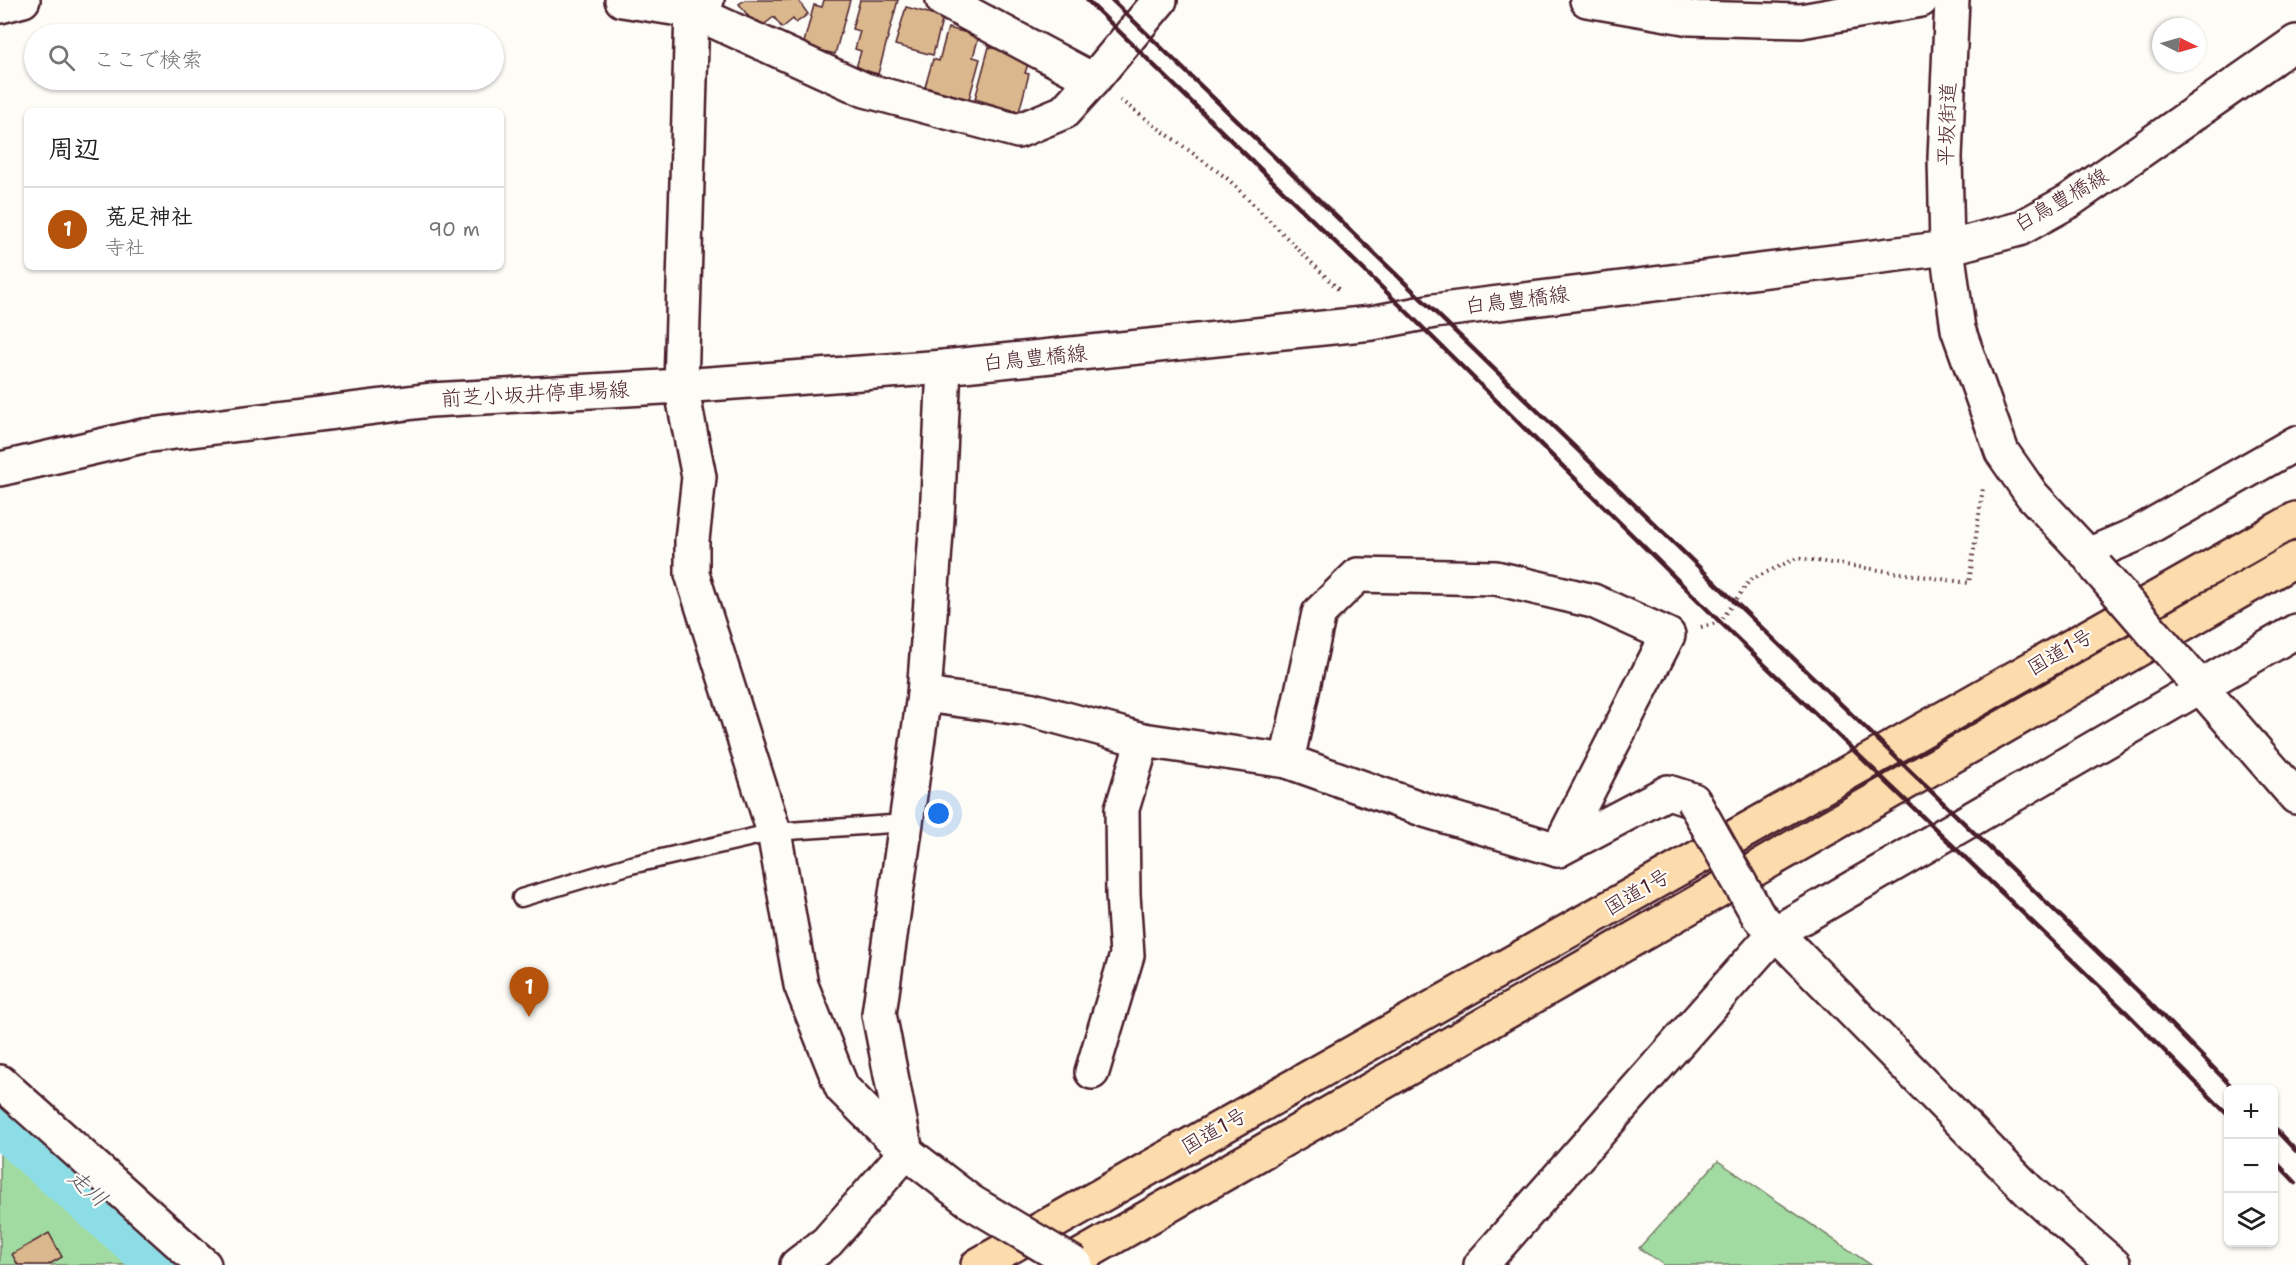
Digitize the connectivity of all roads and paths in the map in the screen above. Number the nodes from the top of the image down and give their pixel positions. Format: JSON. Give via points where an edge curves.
{"nodes":[{"id":1,"x":23,"y":0,"type":"edge"},
{"id":2,"x":622,"y":0,"type":"edge"},
{"id":3,"x":943,"y":0,"type":"edge"},
{"id":4,"x":1160,"y":0,"type":"edge"},
{"id":5,"x":1587,"y":0,"type":"edge"},
{"id":6,"x":1921,"y":0,"type":"edge"},
{"id":7,"x":1952,"y":0,"type":"edge"},
{"id":8,"x":0,"y":6,"type":"edge"},
{"id":9,"x":699,"y":6,"type":"edge"},
{"id":10,"x":2296,"y":42,"type":"edge"},
{"id":11,"x":1093,"y":80,"type":"junction"},
{"id":12,"x":1947,"y":248,"type":"junction"},
{"id":13,"x":1372,"y":323,"type":"junction"},
{"id":14,"x":944,"y":367,"type":"junction"},
{"id":15,"x":681,"y":386,"type":"junction"},
{"id":16,"x":2296,"y":443,"type":"edge"},
{"id":17,"x":2002,"y":452,"type":"junction"},
{"id":18,"x":0,"y":469,"type":"edge"},
{"id":19,"x":2296,"y":519,"type":"edge"},
{"id":20,"x":2296,"y":559,"type":"edge"},
{"id":21,"x":2093,"y":561,"type":"junction"},
{"id":22,"x":2296,"y":631,"type":"edge"},
{"id":23,"x":1668,"y":635,"type":"junction"},
{"id":24,"x":2195,"y":681,"type":"junction"},
{"id":25,"x":924,"y":695,"type":"junction"},
{"id":26,"x":1143,"y":740,"type":"junction"},
{"id":27,"x":1287,"y":761,"type":"junction"},
{"id":28,"x":2296,"y":797,"type":"edge"},
{"id":29,"x":906,"y":823,"type":"junction"},
{"id":30,"x":774,"y":832,"type":"junction"},
{"id":31,"x":1558,"y":850,"type":"junction"},
{"id":32,"x":521,"y":898,"type":"dead end"},
{"id":33,"x":1767,"y":925,"type":"junction"},
{"id":34,"x":1092,"y":1072,"type":"dead end"},
{"id":35,"x":0,"y":1082,"type":"edge"},
{"id":36,"x":906,"y":1152,"type":"junction"},
{"id":37,"x":204,"y":1265,"type":"edge"},
{"id":38,"x":797,"y":1265,"type":"edge"},
{"id":39,"x":978,"y":1265,"type":"edge"},
{"id":40,"x":1065,"y":1265,"type":"edge"},
{"id":41,"x":1076,"y":1265,"type":"edge"},
{"id":42,"x":1481,"y":1265,"type":"edge"},
{"id":43,"x":2114,"y":1265,"type":"edge"}],
"edges":[{"from":1,"to":8,"type":"street"},
{"from":2,"to":9,"type":"street"},
{"from":3,"to":11,"type":"street"},
{"from":4,"to":11,"type":"street"},
{"from":5,"to":6,"type":"street","via":[[1690,18],[1801,21]]},
{"from":7,"to":12,"type":"street","name":"平坂街道","via":[[1945,157]]},
{"from":9,"to":11,"type":"street","via":[[865,90],[1018,131],[1064,112]]},
{"from":9,"to":15,"type":"street"},
{"from":10,"to":12,"type":"street","name":"白鳥豊橋線","via":[[2069,201],[2019,228]]},
{"from":11,"to":13,"type":"path","via":[[1228,178]]},
{"from":12,"to":13,"type":"street","name":"白鳥豊橋線","via":[[1434,310]]},
{"from":12,"to":17,"type":"street","name":"平坂街道","via":[[1959,329]]},
{"from":13,"to":14,"type":"street","name":"白鳥豊橋線"},
{"from":14,"to":15,"type":"street","name":"白鳥豊橋線"},
{"from":14,"to":25,"type":"street","via":[[938,519]]},
{"from":15,"to":18,"type":"street","name":"前芝小坂井停車場線","via":[[431,400],[143,436]]},
{"from":15,"to":30,"type":"street","via":[[699,477],[692,574]]},
{"from":16,"to":21,"type":"street"},
{"from":17,"to":21,"type":"street","name":"平坂街道","via":[[2032,495]]},
{"from":17,"to":23,"type":"path","via":[[1985,480],[1969,584],[1797,558],[1750,580],[1720,622]]},
{"from":19,"to":39,"type":"highway","name":"国道1号"},
{"from":20,"to":40,"type":"highway","name":"国道1号"},
{"from":21,"to":24,"type":"street","name":"平坂街道","bridge":true},
{"from":22,"to":24,"type":"street"},
{"from":23,"to":27,"type":"street","via":[[1593,601],[1496,578],[1358,575],[1319,613]]},
{"from":23,"to":31,"type":"street"},
{"from":24,"to":28,"type":"street","name":"平坂街道"},
{"from":24,"to":33,"type":"street"},
{"from":25,"to":26,"type":"street","via":[[1029,709]]},
{"from":25,"to":29,"type":"street"},
{"from":26,"to":27,"type":"street"},
{"from":26,"to":34,"type":"street","via":[[1122,809],[1127,955]]},
{"from":27,"to":31,"type":"street","via":[[1428,811]]},
{"from":29,"to":30,"type":"lane"},
{"from":29,"to":36,"type":"street","via":[[879,1014]]},
{"from":30,"to":32,"type":"lane","via":[[631,866]]},
{"from":30,"to":36,"type":"street","via":[[801,985],[842,1088]]},
{"from":31,"to":33,"type":"street","bridge":true,"via":[[1668,792],[1693,800]]},
{"from":33,"to":42,"type":"street"},
{"from":33,"to":43,"type":"street","via":[[2029,1191]]},
{"from":35,"to":37,"type":"street"},
{"from":36,"to":38,"type":"street","via":[[827,1242]]},
{"from":36,"to":41,"type":"street","bridge":true,"via":[[970,1202]]}]}
